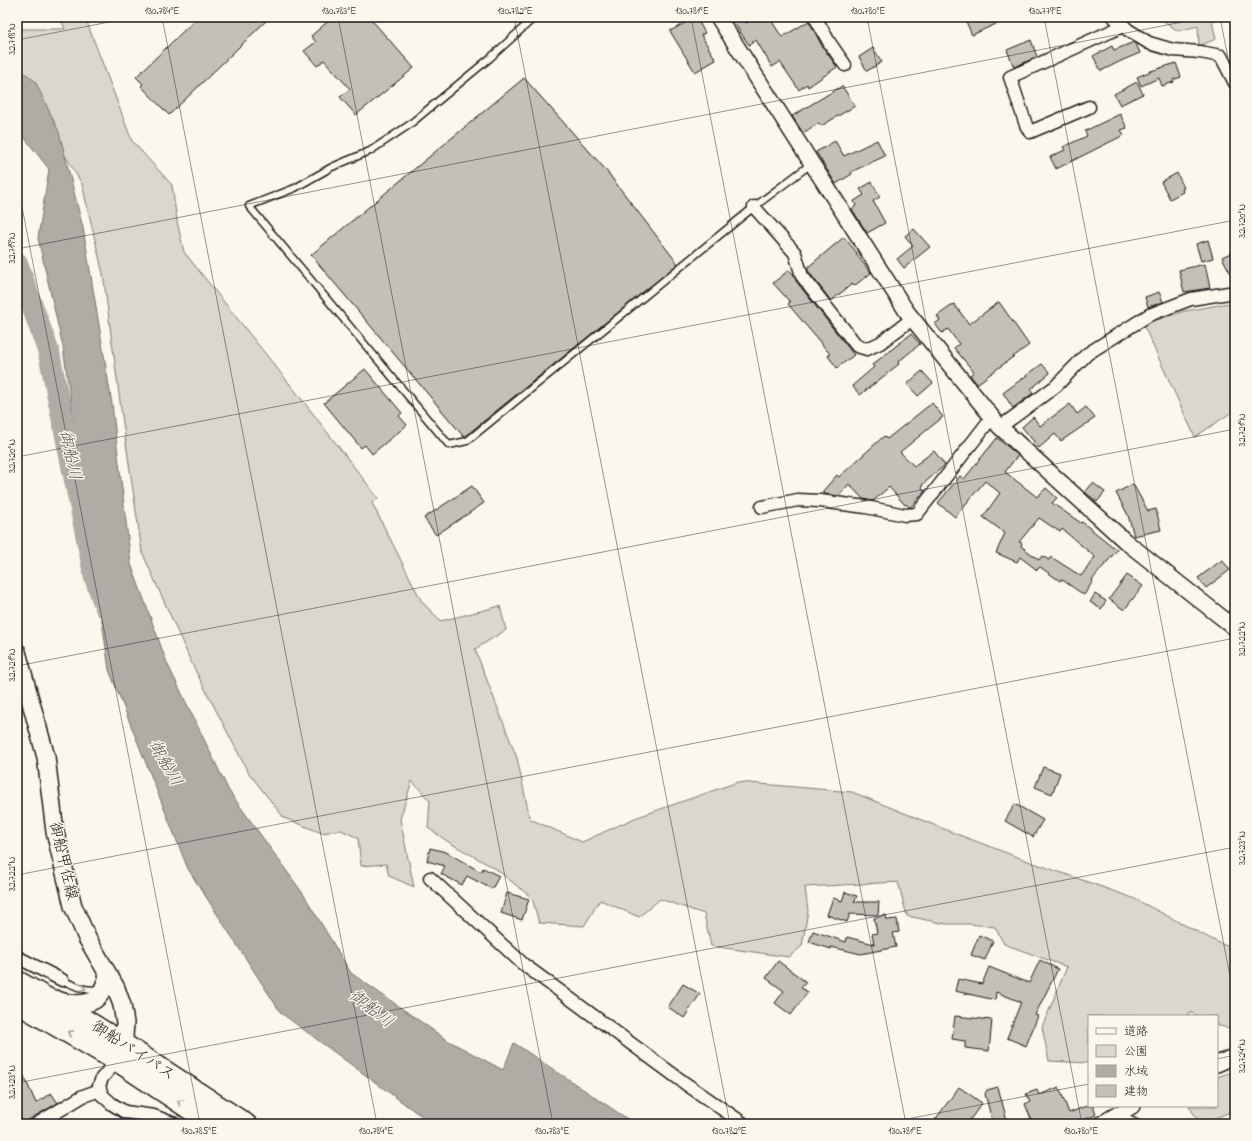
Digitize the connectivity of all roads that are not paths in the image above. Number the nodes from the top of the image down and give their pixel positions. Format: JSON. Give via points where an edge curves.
{"nodes":[{"id":1,"x":535,"y":17,"type":"edge"},
{"id":2,"x":718,"y":17,"type":"edge"},
{"id":3,"x":815,"y":17,"type":"edge"},
{"id":4,"x":1114,"y":17,"type":"edge"},
{"id":5,"x":1123,"y":26,"type":"junction"},
{"id":6,"x":845,"y":65,"type":"dead end"},
{"id":7,"x":1235,"y":83,"type":"edge"},
{"id":8,"x":1089,"y":107,"type":"dead end"},
{"id":9,"x":812,"y":163,"type":"junction"},
{"id":10,"x":754,"y":207,"type":"junction"},
{"id":11,"x":1235,"y":292,"type":"edge"},
{"id":12,"x":912,"y":319,"type":"junction"},
{"id":13,"x":996,"y":422,"type":"junction"},
{"id":14,"x":762,"y":507,"type":"dead end"},
{"id":15,"x":1235,"y":628,"type":"edge"},
{"id":16,"x":17,"y":652,"type":"edge"},
{"id":17,"x":430,"y":878,"type":"dead end"},
{"id":18,"x":17,"y":957,"type":"edge"},
{"id":19,"x":62,"y":980,"type":"joint"},
{"id":20,"x":106,"y":982,"type":"junction"},
{"id":21,"x":21,"y":991,"type":"edge"},
{"id":22,"x":121,"y":1052,"type":"junction"},
{"id":23,"x":1235,"y":1056,"type":"edge"},
{"id":24,"x":1218,"y":1064,"type":"edge"},
{"id":25,"x":100,"y":1090,"type":"junction"},
{"id":26,"x":1130,"y":1107,"type":"edge"},
{"id":27,"x":1118,"y":1114,"type":"junction"},
{"id":28,"x":37,"y":1124,"type":"edge"},
{"id":29,"x":176,"y":1124,"type":"edge"},
{"id":30,"x":212,"y":1124,"type":"edge"},
{"id":31,"x":246,"y":1124,"type":"edge"},
{"id":32,"x":744,"y":1124,"type":"edge"},
{"id":33,"x":1101,"y":1124,"type":"edge"},
{"id":34,"x":1138,"y":1124,"type":"edge"}],
"edges":[{"from":1,"to":10,"type":"lane","via":[[403,130],[370,151],[332,167],[295,188],[249,206],[449,445],[467,441]]},
{"from":2,"to":9,"type":"street"},
{"from":3,"to":6,"type":"street"},
{"from":4,"to":5,"type":"street"},
{"from":5,"to":7,"type":"street","via":[[1149,43],[1173,50],[1221,56]]},
{"from":5,"to":8,"type":"street","via":[[1010,77],[1030,132]]},
{"from":9,"to":10,"type":"lane"},
{"from":9,"to":12,"type":"street"},
{"from":10,"to":12,"type":"street","via":[[795,253],[802,276],[857,346],[868,349],[880,344]]},
{"from":11,"to":13,"type":"street","via":[[1191,299],[1149,315],[1087,354],[1056,386]]},
{"from":12,"to":13,"type":"street"},
{"from":13,"to":14,"type":"street","via":[[917,514],[905,515],[866,507],[798,500]]},
{"from":13,"to":15,"type":"street","via":[[1125,542]]},
{"from":16,"to":20,"type":"main road","name":"御船甲佐線","via":[[46,757],[55,832],[73,906]]},
{"from":17,"to":32,"type":"street","via":[[523,964]]},
{"from":18,"to":19,"type":"street"},
{"from":19,"to":20,"type":"lane","one_way":true,"via":[[89,990],[100,989]]},
{"from":20,"to":21,"type":"main road","via":[[97,998],[72,1004]]},
{"from":20,"to":22,"type":"main road","name":"御船甲佐線","via":[[116,988],[122,1005],[125,1023]]},
{"from":21,"to":22,"type":"highway","name":"御船バイパス"},
{"from":22,"to":25,"type":"street","via":[[102,1078]]},
{"from":30,"to":22,"type":"highway","name":"御船バイパス","one_way":true},
{"from":22,"to":31,"type":"highway","name":"御船バイパス"},
{"from":23,"to":24,"type":"street"},
{"from":25,"to":28,"type":"street","via":[[83,1096]]},
{"from":25,"to":29,"type":"street","via":[[112,1104],[125,1112],[154,1116]]},
{"from":26,"to":27,"type":"street"},
{"from":27,"to":33,"type":"street"},
{"from":27,"to":34,"type":"lane"}]}
